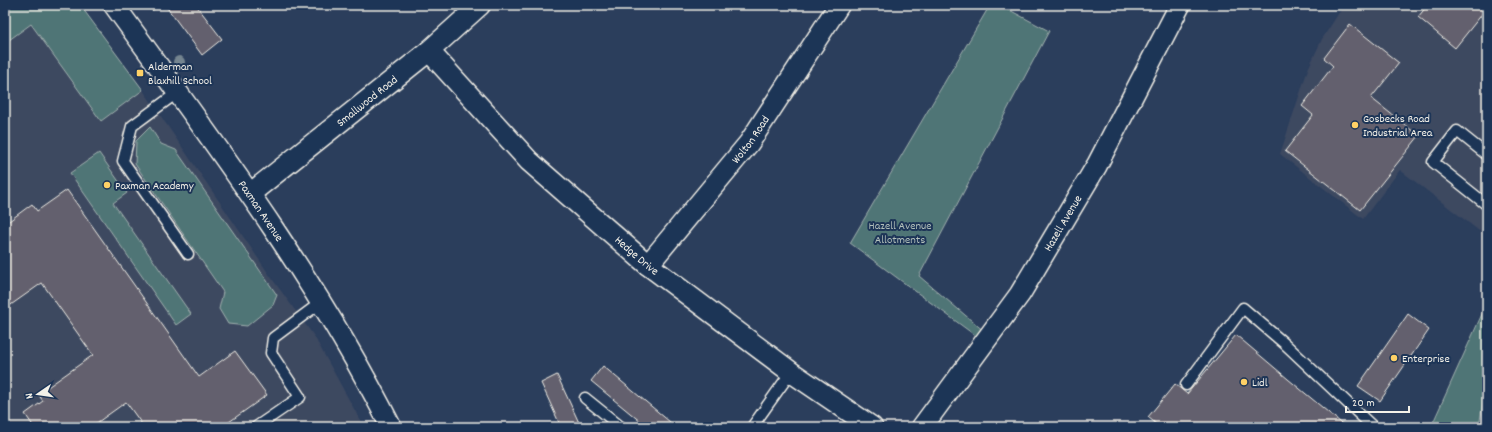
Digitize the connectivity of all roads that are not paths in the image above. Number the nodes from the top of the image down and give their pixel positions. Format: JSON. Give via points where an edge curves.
{"nodes":[{"id":1,"x":114,"y":5,"type":"edge"},
{"id":2,"x":480,"y":5,"type":"edge"},
{"id":3,"x":839,"y":5,"type":"edge"},
{"id":4,"x":1180,"y":5,"type":"edge"},
{"id":5,"x":428,"y":51,"type":"junction"},
{"id":6,"x":178,"y":92,"type":"junction"},
{"id":7,"x":1487,"y":155,"type":"edge"},
{"id":8,"x":251,"y":193,"type":"junction"},
{"id":9,"x":1486,"y":201,"type":"edge"},
{"id":10,"x":188,"y":254,"type":"dead end"},
{"id":11,"x":648,"y":265,"type":"junction"},
{"id":12,"x":320,"y":303,"type":"junction"},
{"id":13,"x":792,"y":372,"type":"junction"},
{"id":14,"x":1186,"y":385,"type":"dead end"},
{"id":15,"x":585,"y":398,"type":"dead end"},
{"id":16,"x":256,"y":427,"type":"edge"},
{"id":17,"x":390,"y":427,"type":"edge"},
{"id":18,"x":621,"y":427,"type":"edge"},
{"id":19,"x":752,"y":427,"type":"edge"},
{"id":20,"x":872,"y":427,"type":"edge"},
{"id":21,"x":922,"y":427,"type":"edge"},
{"id":22,"x":1373,"y":427,"type":"edge"}],
"edges":[{"from":1,"to":6,"type":"street","name":"Paxman Avenue"},
{"from":2,"to":5,"type":"street","name":"Smallwood Road"},
{"from":3,"to":11,"type":"street","name":"Wolton Road","via":[[749,142]]},
{"from":4,"to":21,"type":"street","name":"Hazell Avenue","via":[[1097,165],[1020,294]]},
{"from":5,"to":8,"type":"street","name":"Smallwood Road"},
{"from":5,"to":11,"type":"street","name":"Hedge Drive","via":[[529,161]]},
{"from":6,"to":8,"type":"street","name":"Paxman Avenue"},
{"from":6,"to":10,"type":"lane","via":[[132,126],[123,161]]},
{"from":7,"to":9,"type":"lane","via":[[1457,131],[1433,162]]},
{"from":8,"to":12,"type":"street","name":"Paxman Avenue"},
{"from":11,"to":13,"type":"street","name":"Hedge Drive"},
{"from":12,"to":16,"type":"lane","via":[[273,338],[271,353],[300,397]]},
{"from":12,"to":17,"type":"street","name":"Paxman Avenue","via":[[362,370]]},
{"from":13,"to":19,"type":"lane"},
{"from":13,"to":20,"type":"street","name":"Hedge Drive"},
{"from":14,"to":22,"type":"lane","via":[[1243,308]]},
{"from":15,"to":18,"type":"lane"}]}
